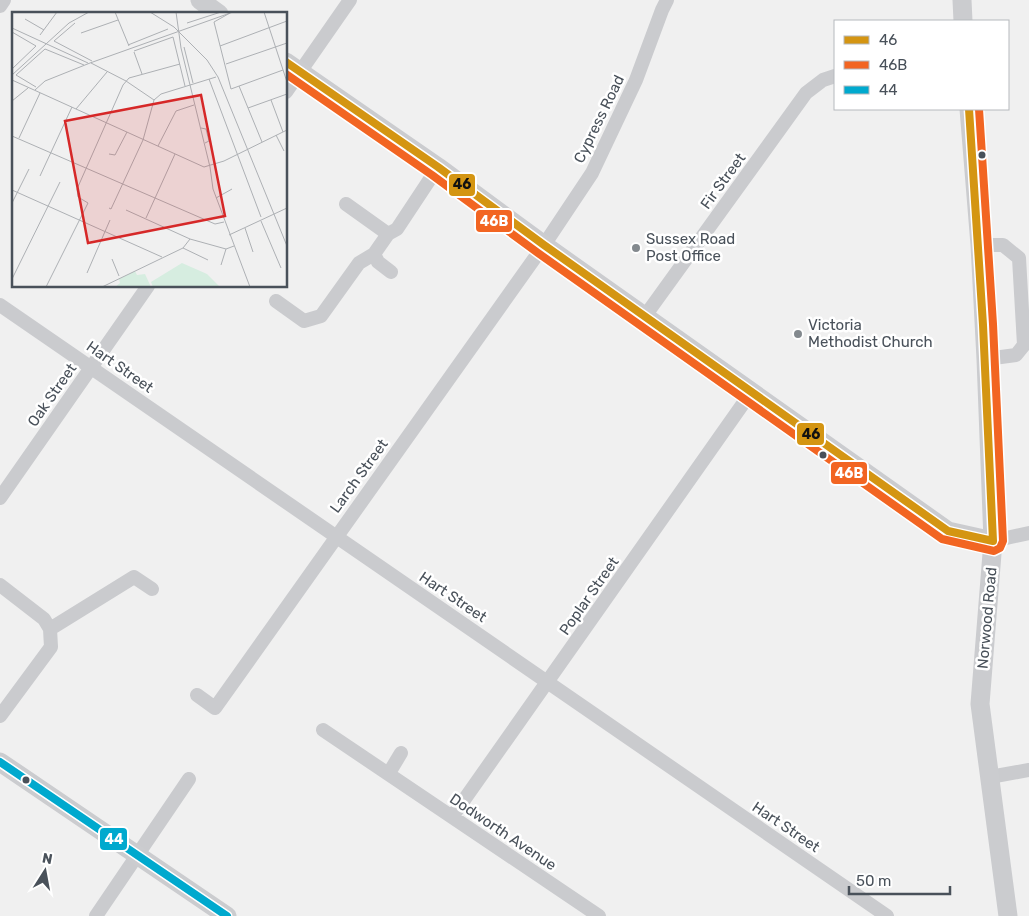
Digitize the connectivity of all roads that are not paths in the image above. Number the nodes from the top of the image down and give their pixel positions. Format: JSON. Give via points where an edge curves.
{"nodes":[{"id":1,"x":4,"y":0,"type":"edge"},
{"id":2,"x":200,"y":0,"type":"edge"},
{"id":3,"x":350,"y":0,"type":"edge"},
{"id":4,"x":667,"y":0,"type":"edge"},
{"id":5,"x":962,"y":0,"type":"edge"},
{"id":6,"x":0,"y":6,"type":"edge"},
{"id":7,"x":216,"y":12,"type":"edge"},
{"id":8,"x":963,"y":20,"type":"edge"},
{"id":9,"x":293,"y":67,"type":"edge"},
{"id":10,"x":834,"y":76,"type":"edge"},
{"id":11,"x":288,"y":85,"type":"edge"},
{"id":12,"x":969,"y":110,"type":"edge"},
{"id":13,"x":438,"y":168,"type":"junction"},
{"id":14,"x":346,"y":204,"type":"dead end"},
{"id":15,"x":388,"y":234,"type":"junction"},
{"id":16,"x":544,"y":245,"type":"junction"},
{"id":17,"x":980,"y":246,"type":"junction"},
{"id":18,"x":374,"y":254,"type":"junction"},
{"id":19,"x":391,"y":272,"type":"dead end"},
{"id":20,"x":147,"y":288,"type":"edge"},
{"id":21,"x":276,"y":301,"type":"dead end"},
{"id":22,"x":0,"y":305,"type":"edge"},
{"id":23,"x":646,"y":316,"type":"junction"},
{"id":24,"x":986,"y":358,"type":"junction"},
{"id":25,"x":91,"y":367,"type":"junction"},
{"id":26,"x":752,"y":392,"type":"junction"},
{"id":27,"x":0,"y":498,"type":"edge"},
{"id":28,"x":1029,"y":533,"type":"edge"},
{"id":29,"x":336,"y":536,"type":"junction"},
{"id":30,"x":993,"y":541,"type":"junction"},
{"id":31,"x":0,"y":586,"type":"edge"},
{"id":32,"x":152,"y":589,"type":"dead end"},
{"id":33,"x":50,"y":629,"type":"junction"},
{"id":34,"x":548,"y":682,"type":"junction"},
{"id":35,"x":197,"y":695,"type":"dead end"},
{"id":36,"x":0,"y":716,"type":"edge"},
{"id":37,"x":323,"y":730,"type":"dead end"},
{"id":38,"x":401,"y":752,"type":"dead end"},
{"id":39,"x":0,"y":762,"type":"edge"},
{"id":40,"x":1029,"y":770,"type":"edge"},
{"id":41,"x":389,"y":773,"type":"junction"},
{"id":42,"x":990,"y":777,"type":"junction"},
{"id":43,"x":189,"y":778,"type":"dead end"},
{"id":44,"x":452,"y":817,"type":"junction"},
{"id":45,"x":138,"y":855,"type":"junction"},
{"id":46,"x":96,"y":916,"type":"edge"},
{"id":47,"x":227,"y":916,"type":"edge"},
{"id":48,"x":599,"y":916,"type":"edge"},
{"id":49,"x":888,"y":916,"type":"edge"},
{"id":50,"x":1008,"y":916,"type":"edge"}],
"edges":[{"from":1,"to":6,"type":"street"},
{"from":2,"to":7,"type":"street"},
{"from":3,"to":9,"type":"street"},
{"from":4,"to":16,"type":"street","name":"Cypress Road","via":[[636,80],[592,172]]},
{"from":5,"to":8,"type":"street"},
{"from":9,"to":11,"type":"street"},
{"from":9,"to":13,"type":"street"},
{"from":10,"to":23,"type":"street","name":"Fir Street","via":[[806,93]]},
{"from":12,"to":17,"type":"street","name":"Norwood Road"},
{"from":13,"to":15,"type":"street","via":[[396,229]]},
{"from":13,"to":16,"type":"street"},
{"from":14,"to":15,"type":"street"},
{"from":15,"to":18,"type":"street"},
{"from":16,"to":23,"type":"street"},
{"from":16,"to":29,"type":"street","name":"Larch Street"},
{"from":17,"to":24,"type":"street","name":"Norwood Road"},
{"from":17,"to":24,"type":"street","via":[[1004,245],[1019,258],[1024,345],[1016,355]]},
{"from":18,"to":19,"type":"street","via":[[378,262]]},
{"from":18,"to":21,"type":"street","via":[[359,263],[321,316],[304,321]]},
{"from":20,"to":25,"type":"street","name":"Oak Street"},
{"from":22,"to":25,"type":"street","name":"Hart Street"},
{"from":23,"to":26,"type":"street"},
{"from":24,"to":30,"type":"street","name":"Norwood Road"},
{"from":25,"to":27,"type":"street","name":"Oak Street"},
{"from":25,"to":29,"type":"street","name":"Hart Street"},
{"from":26,"to":30,"type":"street","via":[[948,531]]},
{"from":26,"to":34,"type":"street","name":"Poplar Street"},
{"from":28,"to":30,"type":"street"},
{"from":29,"to":34,"type":"street","name":"Hart Street"},
{"from":29,"to":35,"type":"street","name":"Larch Street","via":[[215,708]]},
{"from":30,"to":42,"type":"street","name":"Norwood Road","via":[[980,704]]},
{"from":31,"to":33,"type":"street","via":[[44,619]]},
{"from":32,"to":33,"type":"street","via":[[134,577]]},
{"from":33,"to":36,"type":"street","via":[[51,647]]},
{"from":34,"to":44,"type":"street","name":"Poplar Street"},
{"from":34,"to":49,"type":"street","name":"Hart Street"},
{"from":37,"to":41,"type":"street","name":"Dodworth Avenue"},
{"from":38,"to":41,"type":"street"},
{"from":39,"to":45,"type":"street"},
{"from":40,"to":42,"type":"street"},
{"from":41,"to":44,"type":"street","name":"Dodworth Avenue"},
{"from":42,"to":50,"type":"street","name":"Norwood Road"},
{"from":43,"to":45,"type":"street"},
{"from":44,"to":48,"type":"street","name":"Dodworth Avenue"},
{"from":45,"to":46,"type":"street"},
{"from":45,"to":47,"type":"street"}]}
